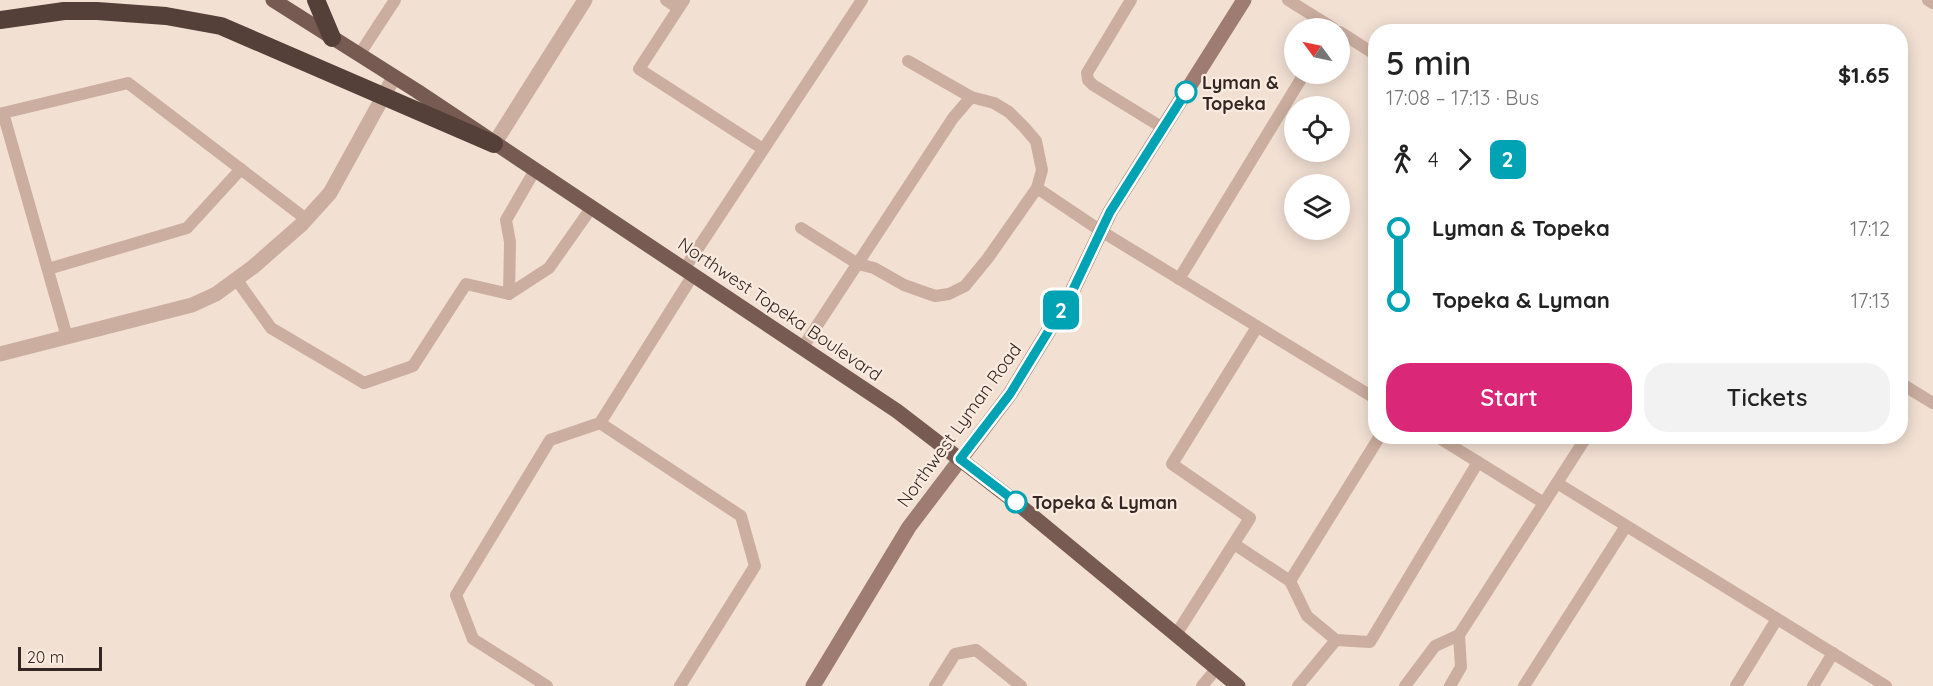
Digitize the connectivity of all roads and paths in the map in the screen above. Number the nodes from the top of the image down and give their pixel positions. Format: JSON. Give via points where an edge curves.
{"nodes":[{"id":1,"x":273,"y":0,"type":"edge"},
{"id":2,"x":316,"y":0,"type":"edge"},
{"id":3,"x":394,"y":0,"type":"edge"},
{"id":4,"x":585,"y":0,"type":"edge"},
{"id":5,"x":666,"y":0,"type":"edge"},
{"id":6,"x":861,"y":0,"type":"edge"},
{"id":7,"x":1131,"y":0,"type":"edge"},
{"id":8,"x":1288,"y":0,"type":"edge"},
{"id":9,"x":1928,"y":0,"type":"edge"},
{"id":10,"x":1242,"y":1,"type":"edge"},
{"id":11,"x":1933,"y":3,"type":"edge"},
{"id":12,"x":681,"y":4,"type":"edge"},
{"id":13,"x":1317,"y":18,"type":"edge"},
{"id":14,"x":0,"y":20,"type":"edge"},
{"id":15,"x":332,"y":38,"type":"junction"},
{"id":16,"x":1350,"y":39,"type":"edge"},
{"id":17,"x":1368,"y":50,"type":"edge"},
{"id":18,"x":359,"y":55,"type":"junction"},
{"id":19,"x":908,"y":61,"type":"dead end"},
{"id":20,"x":394,"y":77,"type":"junction"},
{"id":21,"x":1298,"y":84,"type":"edge"},
{"id":22,"x":384,"y":96,"type":"junction"},
{"id":23,"x":971,"y":97,"type":"junction"},
{"id":24,"x":1163,"y":128,"type":"junction"},
{"id":25,"x":494,"y":144,"type":"junction"},
{"id":26,"x":763,"y":149,"type":"junction"},
{"id":27,"x":241,"y":169,"type":"junction"},
{"id":28,"x":535,"y":170,"type":"junction"},
{"id":29,"x":1037,"y":189,"type":"junction"},
{"id":30,"x":592,"y":207,"type":"junction"},
{"id":31,"x":306,"y":219,"type":"junction"},
{"id":32,"x":801,"y":228,"type":"dead end"},
{"id":33,"x":1101,"y":231,"type":"junction"},
{"id":34,"x":858,"y":264,"type":"junction"},
{"id":35,"x":48,"y":269,"type":"junction"},
{"id":36,"x":689,"y":272,"type":"junction"},
{"id":37,"x":236,"y":279,"type":"junction"},
{"id":38,"x":1179,"y":279,"type":"junction"},
{"id":39,"x":509,"y":294,"type":"junction"},
{"id":40,"x":1257,"y":327,"type":"junction"},
{"id":41,"x":67,"y":337,"type":"junction"},
{"id":42,"x":803,"y":347,"type":"junction"},
{"id":43,"x":0,"y":354,"type":"edge"},
{"id":44,"x":1908,"y":387,"type":"edge"},
{"id":45,"x":1368,"y":394,"type":"edge"},
{"id":46,"x":1933,"y":403,"type":"edge"},
{"id":47,"x":600,"y":423,"type":"junction"},
{"id":48,"x":1375,"y":444,"type":"edge"},
{"id":49,"x":1449,"y":444,"type":"edge"},
{"id":50,"x":1582,"y":444,"type":"edge"},
{"id":51,"x":960,"y":459,"type":"junction"},
{"id":52,"x":1478,"y":462,"type":"junction"},
{"id":53,"x":1557,"y":483,"type":"junction"},
{"id":54,"x":1544,"y":503,"type":"junction"},
{"id":55,"x":1626,"y":526,"type":"junction"},
{"id":56,"x":1234,"y":544,"type":"junction"},
{"id":57,"x":1290,"y":581,"type":"junction"},
{"id":58,"x":1777,"y":619,"type":"junction"},
{"id":59,"x":1177,"y":633,"type":"junction"},
{"id":60,"x":1459,"y":635,"type":"junction"},
{"id":61,"x":1336,"y":640,"type":"junction"},
{"id":62,"x":1833,"y":653,"type":"junction"},
{"id":63,"x":1217,"y":668,"type":"junction"},
{"id":64,"x":547,"y":686,"type":"edge"},
{"id":65,"x":680,"y":686,"type":"edge"},
{"id":66,"x":813,"y":686,"type":"edge"},
{"id":67,"x":935,"y":686,"type":"edge"},
{"id":68,"x":1021,"y":686,"type":"edge"},
{"id":69,"x":1202,"y":686,"type":"edge"},
{"id":70,"x":1238,"y":686,"type":"edge"},
{"id":71,"x":1298,"y":686,"type":"edge"},
{"id":72,"x":1405,"y":686,"type":"edge"},
{"id":73,"x":1450,"y":686,"type":"edge"},
{"id":74,"x":1524,"y":686,"type":"edge"},
{"id":75,"x":1736,"y":686,"type":"edge"},
{"id":76,"x":1813,"y":686,"type":"edge"},
{"id":77,"x":1886,"y":686,"type":"edge"}],
"edges":[{"from":1,"to":15,"type":"main road","name":"Northwest Topeka Boulevard"},
{"from":2,"to":15,"type":"highway"},
{"from":3,"to":18,"type":"lane"},
{"from":4,"to":25,"type":"street"},
{"from":5,"to":12,"type":"lane"},
{"from":6,"to":26,"type":"lane"},
{"from":7,"to":24,"type":"lane","via":[[1087,73],[1088,80]]},
{"from":8,"to":13,"type":"lane"},
{"from":9,"to":11,"type":"lane"},
{"from":10,"to":24,"type":"street","name":"Northwest Lyman Road"},
{"from":12,"to":26,"type":"lane","via":[[639,69]]},
{"from":14,"to":22,"type":"highway","via":[[64,11],[97,11],[166,16],[221,26]]},
{"from":15,"to":18,"type":"main road","name":"Northwest Topeka Boulevard"},
{"from":16,"to":17,"type":"lane"},
{"from":18,"to":20,"type":"main road","name":"Northwest Topeka Boulevard"},
{"from":19,"to":23,"type":"lane"},
{"from":20,"to":22,"type":"street"},
{"from":20,"to":25,"type":"main road","name":"Northwest Topeka Boulevard"},
{"from":21,"to":38,"type":"lane"},
{"from":22,"to":25,"type":"highway"},
{"from":22,"to":31,"type":"street","via":[[330,193]]},
{"from":23,"to":29,"type":"lane","via":[[1009,112],[1036,141],[1042,170]]},
{"from":23,"to":34,"type":"lane","via":[[953,118]]},
{"from":24,"to":33,"type":"street","name":"Northwest Lyman Road"},
{"from":25,"to":28,"type":"main road","name":"Northwest Topeka Boulevard"},
{"from":26,"to":36,"type":"lane"},
{"from":27,"to":31,"type":"lane"},
{"from":27,"to":35,"type":"lane","via":[[187,228]]},
{"from":27,"to":35,"type":"lane","via":[[128,83],[3,113]]},
{"from":28,"to":30,"type":"main road","name":"Northwest Topeka Boulevard"},
{"from":28,"to":39,"type":"lane","via":[[506,220],[510,242]]},
{"from":29,"to":33,"type":"lane"},
{"from":29,"to":34,"type":"lane","via":[[965,286],[949,294],[935,296]]},
{"from":30,"to":36,"type":"main road","name":"Northwest Topeka Boulevard"},
{"from":30,"to":39,"type":"lane","via":[[549,268]]},
{"from":31,"to":37,"type":"street"},
{"from":32,"to":34,"type":"lane"},
{"from":33,"to":38,"type":"lane"},
{"from":33,"to":51,"type":"street","name":"Northwest Lyman Road","via":[[1070,296],[1010,394]]},
{"from":34,"to":42,"type":"lane"},
{"from":35,"to":41,"type":"lane"},
{"from":36,"to":42,"type":"main road","name":"Northwest Topeka Boulevard"},
{"from":36,"to":47,"type":"lane"},
{"from":37,"to":39,"type":"lane","via":[[271,328],[364,382],[413,366],[466,284]]},
{"from":37,"to":41,"type":"street","via":[[216,294],[192,304]]},
{"from":38,"to":40,"type":"lane"},
{"from":40,"to":45,"type":"lane"},
{"from":40,"to":56,"type":"lane","via":[[1172,464],[1250,518]]},
{"from":41,"to":43,"type":"street"},
{"from":42,"to":51,"type":"main road","name":"Northwest Topeka Boulevard"},
{"from":44,"to":46,"type":"lane"},
{"from":47,"to":64,"type":"lane","via":[[550,440],[456,595],[473,639]]},
{"from":47,"to":65,"type":"lane","via":[[741,516],[755,566]]},
{"from":48,"to":57,"type":"lane"},
{"from":49,"to":52,"type":"lane"},
{"from":50,"to":53,"type":"lane"},
{"from":51,"to":59,"type":"main road","name":"Northwest Topeka Boulevard"},
{"from":51,"to":66,"type":"street","name":"Northwest Lyman Road","via":[[909,527]]},
{"from":52,"to":54,"type":"lane"},
{"from":52,"to":61,"type":"lane","via":[[1370,642]]},
{"from":53,"to":54,"type":"lane"},
{"from":53,"to":55,"type":"lane"},
{"from":54,"to":60,"type":"lane"},
{"from":55,"to":58,"type":"lane"},
{"from":55,"to":74,"type":"lane"},
{"from":56,"to":57,"type":"lane"},
{"from":56,"to":59,"type":"lane"},
{"from":57,"to":61,"type":"lane","via":[[1307,616]]},
{"from":58,"to":62,"type":"lane"},
{"from":58,"to":75,"type":"lane"},
{"from":59,"to":63,"type":"main road","name":"Northwest Topeka Boulevard"},
{"from":60,"to":72,"type":"lane","via":[[1436,646]]},
{"from":60,"to":73,"type":"lane","via":[[1461,667]]},
{"from":61,"to":71,"type":"lane"},
{"from":62,"to":76,"type":"lane"},
{"from":62,"to":77,"type":"lane"},
{"from":63,"to":69,"type":"lane"},
{"from":63,"to":70,"type":"main road","name":"Northwest Topeka Boulevard"},
{"from":67,"to":68,"type":"lane","via":[[955,654],[976,651]]}]}
